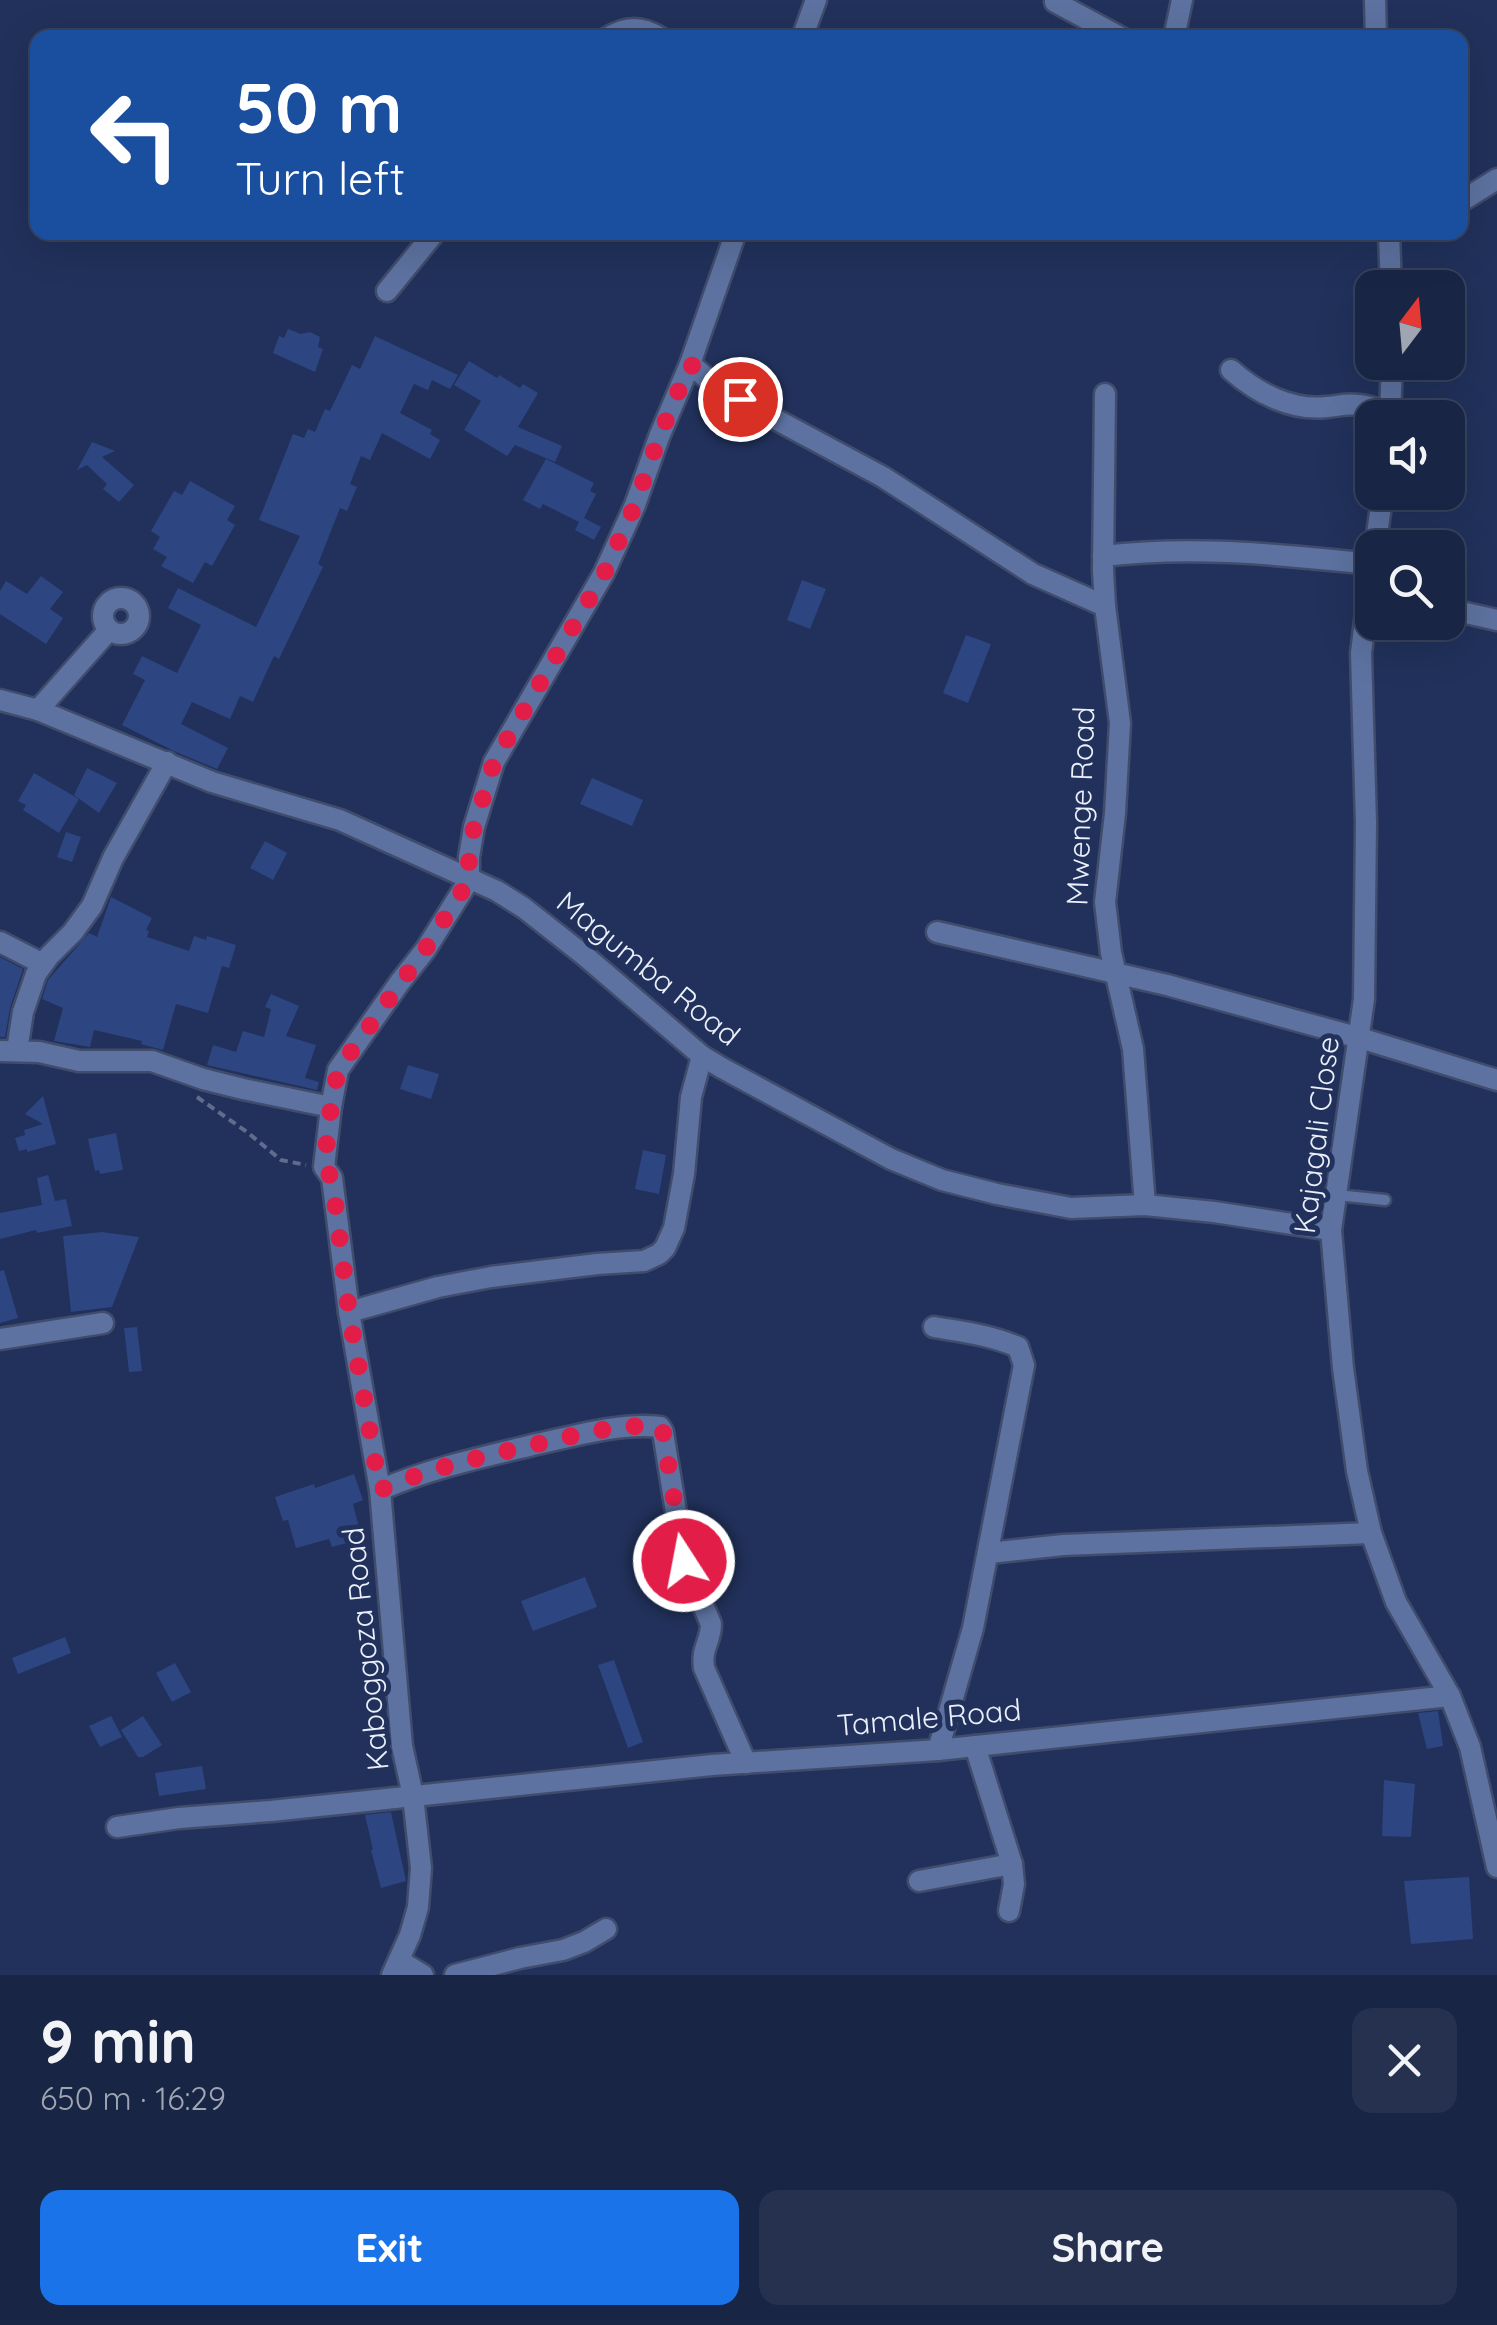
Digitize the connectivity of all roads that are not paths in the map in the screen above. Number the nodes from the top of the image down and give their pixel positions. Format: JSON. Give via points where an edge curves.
{"nodes":[{"id":1,"x":816,"y":0,"type":"edge"},
{"id":2,"x":1182,"y":0,"type":"edge"},
{"id":3,"x":1375,"y":0,"type":"edge"},
{"id":4,"x":1055,"y":2,"type":"edge"},
{"id":5,"x":805,"y":30,"type":"edge"},
{"id":6,"x":1107,"y":30,"type":"edge"},
{"id":7,"x":1176,"y":30,"type":"edge"},
{"id":8,"x":1376,"y":30,"type":"edge"},
{"id":9,"x":1497,"y":179,"type":"edge"},
{"id":10,"x":1468,"y":197,"type":"edge"},
{"id":11,"x":429,"y":240,"type":"edge"},
{"id":12,"x":733,"y":240,"type":"edge"},
{"id":13,"x":1389,"y":240,"type":"edge"},
{"id":14,"x":1390,"y":270,"type":"edge"},
{"id":15,"x":387,"y":291,"type":"dead end"},
{"id":16,"x":690,"y":364,"type":"junction"},
{"id":17,"x":1231,"y":370,"type":"dead end"},
{"id":18,"x":1105,"y":394,"type":"dead end"},
{"id":19,"x":1355,"y":404,"type":"edge"},
{"id":20,"x":1103,"y":556,"type":"junction"},
{"id":21,"x":1355,"y":562,"type":"edge"},
{"id":22,"x":1105,"y":606,"type":"junction"},
{"id":23,"x":1465,"y":613,"type":"edge"},
{"id":24,"x":1497,"y":620,"type":"edge"},
{"id":25,"x":109,"y":630,"type":"dead end"},
{"id":26,"x":1363,"y":640,"type":"edge"},
{"id":27,"x":0,"y":700,"type":"edge"},
{"id":28,"x":38,"y":710,"type":"junction"},
{"id":29,"x":167,"y":762,"type":"junction"},
{"id":30,"x":469,"y":880,"type":"junction"},
{"id":31,"x":937,"y":932,"type":"dead end"},
{"id":32,"x":0,"y":942,"type":"edge"},
{"id":33,"x":44,"y":964,"type":"junction"},
{"id":34,"x":1115,"y":974,"type":"junction"},
{"id":35,"x":1360,"y":1038,"type":"junction"},
{"id":36,"x":9,"y":1051,"type":"edge"},
{"id":37,"x":702,"y":1056,"type":"junction"},
{"id":38,"x":1497,"y":1080,"type":"edge"},
{"id":39,"x":331,"y":1107,"type":"junction"},
{"id":40,"x":1336,"y":1195,"type":"junction"},
{"id":41,"x":1385,"y":1200,"type":"dead end"},
{"id":42,"x":1145,"y":1205,"type":"junction"},
{"id":43,"x":1330,"y":1230,"type":"junction"},
{"id":44,"x":349,"y":1312,"type":"junction"},
{"id":45,"x":103,"y":1323,"type":"dead end"},
{"id":46,"x":934,"y":1328,"type":"dead end"},
{"id":47,"x":0,"y":1340,"type":"edge"},
{"id":48,"x":380,"y":1490,"type":"junction"},
{"id":49,"x":1371,"y":1533,"type":"junction"},
{"id":50,"x":989,"y":1552,"type":"junction"},
{"id":51,"x":1450,"y":1696,"type":"junction"},
{"id":52,"x":975,"y":1746,"type":"junction"},
{"id":53,"x":938,"y":1750,"type":"junction"},
{"id":54,"x":746,"y":1763,"type":"junction"},
{"id":55,"x":413,"y":1796,"type":"junction"},
{"id":56,"x":116,"y":1827,"type":"dead end"},
{"id":57,"x":1012,"y":1864,"type":"junction"},
{"id":58,"x":1497,"y":1867,"type":"edge"},
{"id":59,"x":919,"y":1881,"type":"dead end"},
{"id":60,"x":1009,"y":1911,"type":"dead end"},
{"id":61,"x":606,"y":1930,"type":"dead end"},
{"id":62,"x":396,"y":1968,"type":"edge"},
{"id":63,"x":423,"y":1975,"type":"edge"},
{"id":64,"x":456,"y":1975,"type":"edge"}],
"edges":[{"from":1,"to":5,"type":"street"},
{"from":2,"to":7,"type":"street"},
{"from":3,"to":8,"type":"street"},
{"from":4,"to":6,"type":"street"},
{"from":9,"to":10,"type":"street"},
{"from":11,"to":15,"type":"street"},
{"from":12,"to":16,"type":"street"},
{"from":13,"to":14,"type":"street"},
{"from":16,"to":22,"type":"street","via":[[721,390],[883,478],[1033,574]]},
{"from":16,"to":30,"type":"street","via":[[604,574],[494,762],[474,827]]},
{"from":17,"to":19,"type":"street","via":[[1276,400],[1326,408]]},
{"from":18,"to":20,"type":"street","name":"Mwenge Road"},
{"from":20,"to":21,"type":"street","via":[[1226,550]]},
{"from":20,"to":22,"type":"street","name":"Mwenge Road"},
{"from":22,"to":34,"type":"street","name":"Mwenge Road","via":[[1120,723],[1105,902]]},
{"from":23,"to":24,"type":"street"},
{"from":25,"to":28,"type":"street"},
{"from":26,"to":35,"type":"street","name":"Kajagali Close"},
{"from":27,"to":28,"type":"street","name":"Magumba Road"},
{"from":28,"to":29,"type":"street","name":"Magumba Road"},
{"from":29,"to":30,"type":"street","name":"Magumba Road","via":[[340,820]]},
{"from":29,"to":33,"type":"street","via":[[92,906]]},
{"from":30,"to":37,"type":"street","name":"Magumba Road","via":[[524,908]]},
{"from":30,"to":39,"type":"street","name":"Kaboggoza Road","via":[[338,1070]]},
{"from":31,"to":34,"type":"street"},
{"from":32,"to":33,"type":"street"},
{"from":33,"to":36,"type":"street"},
{"from":34,"to":35,"type":"street"},
{"from":34,"to":42,"type":"street","name":"Mwenge Road","via":[[1133,1049]]},
{"from":35,"to":38,"type":"street"},
{"from":35,"to":40,"type":"street","name":"Kajagali Close"},
{"from":36,"to":39,"type":"street","via":[[79,1061],[152,1061]]},
{"from":37,"to":42,"type":"street","name":"Magumba Road","via":[[942,1180],[1071,1208]]},
{"from":37,"to":44,"type":"street","via":[[674,1228],[659,1254],[438,1287]]},
{"from":39,"to":44,"type":"street","name":"Kaboggoza Road","via":[[324,1167],[332,1178]]},
{"from":40,"to":41,"type":"lane"},
{"from":40,"to":43,"type":"street","name":"Kajagali Close"},
{"from":42,"to":43,"type":"street","name":"Magumba Road"},
{"from":43,"to":49,"type":"street","name":"Kajagali Close","via":[[1350,1420]]},
{"from":44,"to":48,"type":"street","name":"Kaboggoza Road"},
{"from":45,"to":47,"type":"street"},
{"from":46,"to":50,"type":"street","via":[[1005,1341],[1022,1356]]},
{"from":48,"to":54,"type":"street","via":[[440,1466],[578,1435],[660,1427],[684,1561],[711,1624],[704,1668]]},
{"from":48,"to":55,"type":"street","name":"Kaboggoza Road","via":[[402,1746]]},
{"from":49,"to":50,"type":"street"},
{"from":49,"to":51,"type":"street","name":"Kajagali Close","via":[[1396,1602]]},
{"from":50,"to":53,"type":"street"},
{"from":51,"to":52,"type":"street","name":"Tamale Road"},
{"from":51,"to":58,"type":"street","name":"Kajagali Close","via":[[1470,1748]]},
{"from":52,"to":53,"type":"street","name":"Tamale Road"},
{"from":52,"to":57,"type":"street"},
{"from":53,"to":54,"type":"street","name":"Tamale Road"},
{"from":54,"to":55,"type":"street","name":"Tamale Road"},
{"from":55,"to":56,"type":"street","name":"Tamale Road"},
{"from":55,"to":62,"type":"street","name":"Kaboggoza Road","via":[[418,1907]]},
{"from":57,"to":59,"type":"street"},
{"from":57,"to":60,"type":"street"},
{"from":61,"to":64,"type":"street","via":[[563,1950]]},
{"from":62,"to":63,"type":"street"}]}
